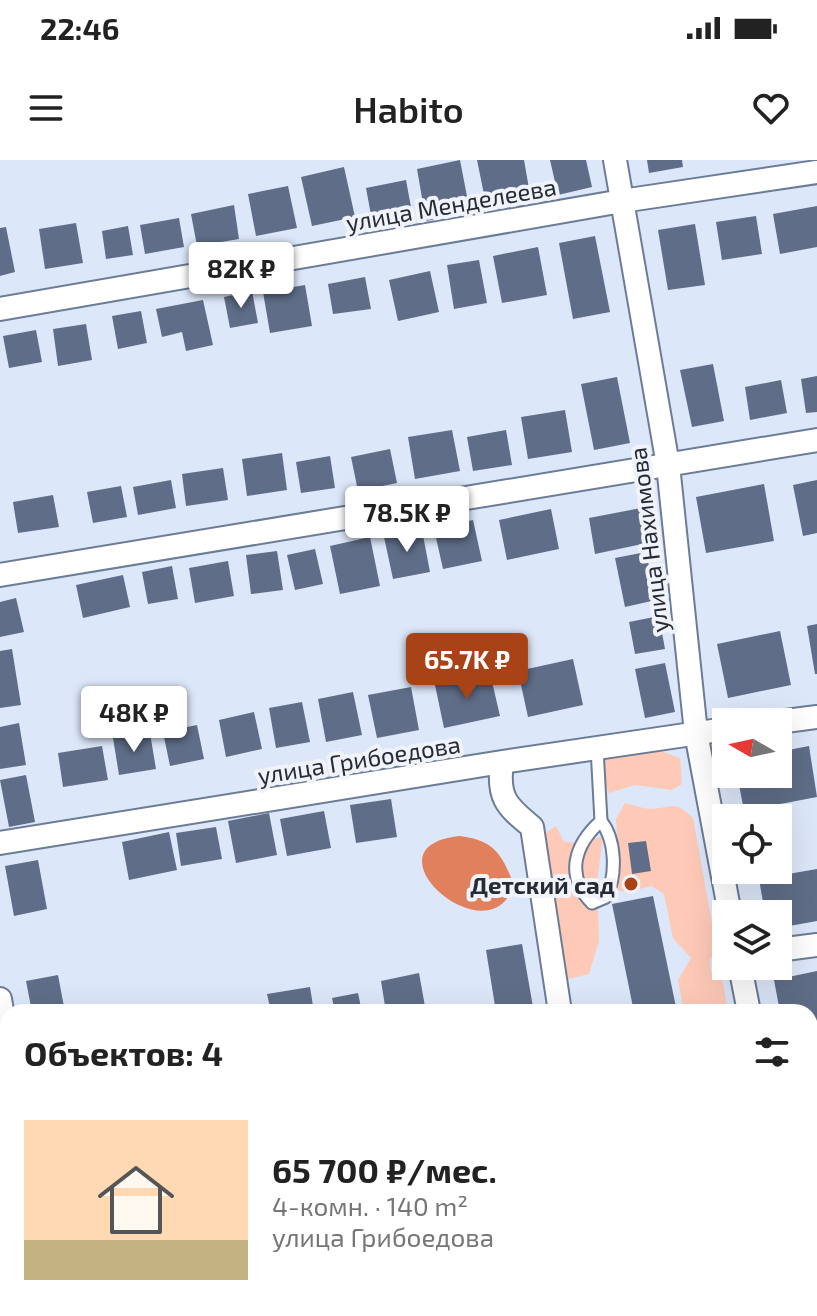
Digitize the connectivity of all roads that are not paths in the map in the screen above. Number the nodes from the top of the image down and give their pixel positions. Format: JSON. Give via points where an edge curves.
{"nodes":[{"id":1,"x":615,"y":160,"type":"edge"},
{"id":2,"x":817,"y":172,"type":"edge"},
{"id":3,"x":622,"y":201,"type":"junction"},
{"id":4,"x":0,"y":309,"type":"edge"},
{"id":5,"x":817,"y":440,"type":"edge"},
{"id":6,"x":668,"y":465,"type":"junction"},
{"id":7,"x":0,"y":575,"type":"edge"},
{"id":8,"x":817,"y":717,"type":"edge"},
{"id":9,"x":792,"y":720,"type":"edge"},
{"id":10,"x":712,"y":731,"type":"edge"},
{"id":11,"x":696,"y":733,"type":"junction"},
{"id":12,"x":597,"y":748,"type":"junction"},
{"id":13,"x":502,"y":762,"type":"junction"},
{"id":14,"x":601,"y":821,"type":"junction"},
{"id":15,"x":0,"y":843,"type":"edge"},
{"id":16,"x":727,"y":900,"type":"edge"},
{"id":17,"x":817,"y":945,"type":"edge"},
{"id":18,"x":792,"y":948,"type":"edge"},
{"id":19,"x":743,"y":980,"type":"edge"},
{"id":20,"x":559,"y":1004,"type":"edge"},
{"id":21,"x":747,"y":1004,"type":"edge"}],
"edges":[{"from":1,"to":3,"type":"street","name":"улица Нахимова"},
{"from":2,"to":3,"type":"street","name":"улица Менделеева"},
{"from":3,"to":4,"type":"street","name":"улица Менделеева"},
{"from":3,"to":6,"type":"street","name":"улица Нахимова"},
{"from":5,"to":6,"type":"street"},
{"from":6,"to":7,"type":"street"},
{"from":6,"to":11,"type":"street","name":"улица Нахимова"},
{"from":8,"to":9,"type":"street"},
{"from":10,"to":11,"type":"street","name":"улица Грибоедова"},
{"from":11,"to":12,"type":"street","name":"улица Грибоедова"},
{"from":11,"to":16,"type":"street","name":"улица Нахимова"},
{"from":12,"to":13,"type":"street","name":"улица Грибоедова"},
{"from":12,"to":14,"type":"lane"},
{"from":13,"to":15,"type":"street","name":"улица Грибоедова"},
{"from":13,"to":20,"type":"street","via":[[499,782],[508,807],[532,827]]},
{"from":14,"to":14,"type":"lane","via":[[609,832],[613,863],[606,897],[592,903],[580,891],[575,855]]},
{"from":17,"to":18,"type":"street"},
{"from":19,"to":21,"type":"street"}]}
